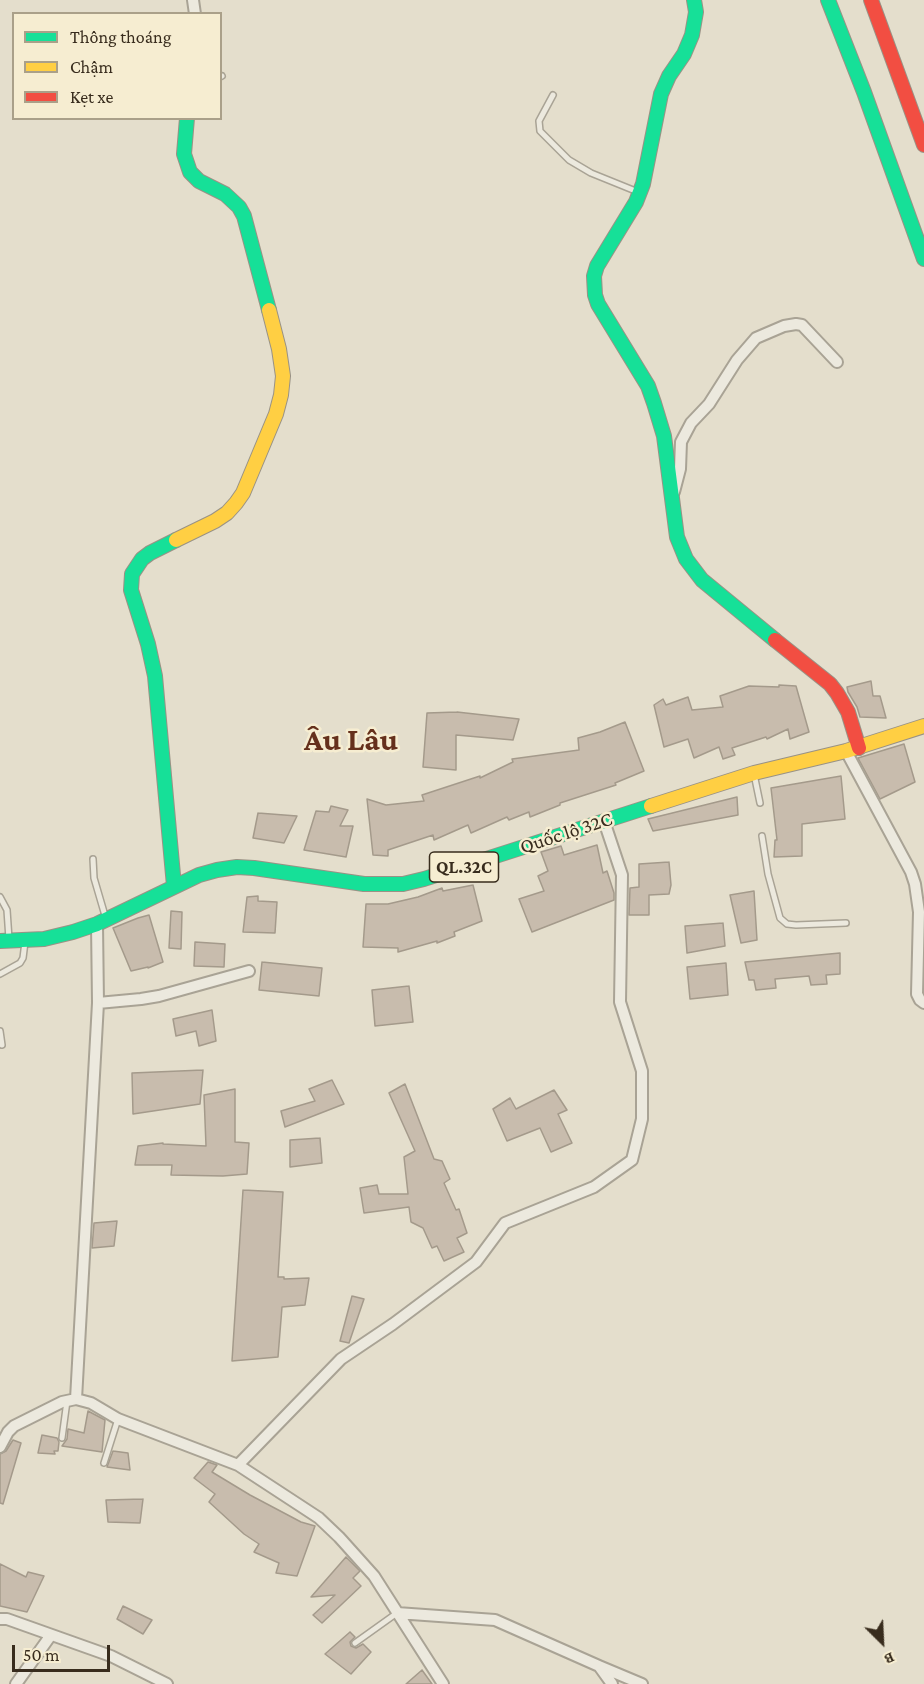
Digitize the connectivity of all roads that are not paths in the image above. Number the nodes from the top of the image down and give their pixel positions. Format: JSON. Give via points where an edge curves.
{"nodes":[{"id":1,"x":694,"y":0,"type":"edge"},
{"id":2,"x":828,"y":0,"type":"edge"},
{"id":3,"x":871,"y":0,"type":"edge"},
{"id":4,"x":553,"y":95,"type":"dead end"},
{"id":5,"x":187,"y":120,"type":"edge"},
{"id":6,"x":924,"y":145,"type":"edge"},
{"id":7,"x":640,"y":193,"type":"junction"},
{"id":8,"x":924,"y":259,"type":"edge"},
{"id":9,"x":837,"y":362,"type":"dead end"},
{"id":10,"x":672,"y":499,"type":"junction"},
{"id":11,"x":924,"y":726,"type":"edge"},
{"id":12,"x":852,"y":749,"type":"junction"},
{"id":13,"x":753,"y":773,"type":"junction"},
{"id":14,"x":760,"y":803,"type":"dead end"},
{"id":15,"x":604,"y":821,"type":"junction"},
{"id":16,"x":762,"y":836,"type":"dead end"},
{"id":17,"x":93,"y":859,"type":"dead end"},
{"id":18,"x":174,"y":886,"type":"junction"},
{"id":19,"x":0,"y":897,"type":"edge"},
{"id":20,"x":102,"y":922,"type":"junction"},
{"id":21,"x":846,"y":923,"type":"dead end"},
{"id":22,"x":26,"y":940,"type":"junction"},
{"id":23,"x":5,"y":941,"type":"edge"},
{"id":24,"x":249,"y":971,"type":"dead end"},
{"id":25,"x":0,"y":974,"type":"edge"},
{"id":26,"x":98,"y":1003,"type":"junction"},
{"id":27,"x":924,"y":1003,"type":"edge"},
{"id":28,"x":0,"y":1031,"type":"edge"},
{"id":29,"x":2,"y":1045,"type":"dead end"},
{"id":30,"x":71,"y":1400,"type":"junction"},
{"id":31,"x":118,"y":1419,"type":"junction"},
{"id":32,"x":4,"y":1430,"type":"edge"},
{"id":33,"x":62,"y":1438,"type":"dead end"},
{"id":34,"x":0,"y":1447,"type":"edge"},
{"id":35,"x":104,"y":1463,"type":"dead end"},
{"id":36,"x":237,"y":1465,"type":"junction"},
{"id":37,"x":397,"y":1613,"type":"junction"},
{"id":38,"x":0,"y":1619,"type":"edge"},
{"id":39,"x":51,"y":1635,"type":"junction"},
{"id":40,"x":355,"y":1643,"type":"dead end"},
{"id":41,"x":599,"y":1666,"type":"junction"},
{"id":42,"x":16,"y":1684,"type":"edge"},
{"id":43,"x":167,"y":1684,"type":"edge"},
{"id":44,"x":443,"y":1684,"type":"edge"},
{"id":45,"x":612,"y":1684,"type":"edge"},
{"id":46,"x":642,"y":1684,"type":"edge"}],
"edges":[{"from":1,"to":7,"type":"street","via":[[692,35],[660,94]]},
{"from":2,"to":8,"type":"street"},
{"from":3,"to":6,"type":"street"},
{"from":4,"to":7,"type":"lane","via":[[539,122],[540,131],[569,160]]},
{"from":5,"to":18,"type":"street","via":[[184,154],[190,172],[225,194],[244,216],[283,376],[276,414],[236,503],[215,521],[150,553],[132,574],[131,590],[155,676]]},
{"from":7,"to":10,"type":"street","via":[[597,266],[594,286],[598,303],[651,394],[664,436]]},
{"from":9,"to":10,"type":"street","via":[[802,325],[784,326],[756,338],[681,442],[680,469]]},
{"from":10,"to":12,"type":"street","via":[[677,537],[694,570],[830,684],[848,712]]},
{"from":11,"to":12,"type":"street","name":"Quốc lộ 32C","number":"QL.32C"},
{"from":12,"to":13,"type":"street","name":"Quốc lộ 32C","number":"QL.32C"},
{"from":12,"to":27,"type":"street","via":[[915,884],[919,903],[917,994]]},
{"from":13,"to":14,"type":"lane"},
{"from":13,"to":15,"type":"street","name":"Quốc lộ 32C","number":"QL.32C"},
{"from":15,"to":18,"type":"street","name":"Quốc lộ 32C","number":"QL.32C","via":[[403,884],[364,884],[237,867],[199,875]]},
{"from":15,"to":36,"type":"street","via":[[622,875],[620,1002],[642,1071],[642,1119],[632,1160],[594,1187],[505,1222],[476,1262],[341,1359]]},
{"from":16,"to":21,"type":"lane","via":[[780,918],[796,925]]},
{"from":17,"to":20,"type":"lane"},
{"from":18,"to":20,"type":"street","name":"Quốc lộ 32C","number":"QL.32C"},
{"from":19,"to":23,"type":"lane","via":[[6,910]]},
{"from":20,"to":22,"type":"street","name":"Quốc lộ 32C","number":"QL.32C","via":[[44,939]]},
{"from":20,"to":26,"type":"street"},
{"from":22,"to":23,"type":"street","name":"Quốc lộ 32C","number":"QL.32C"},
{"from":22,"to":25,"type":"lane","via":[[20,963]]},
{"from":24,"to":26,"type":"street","via":[[159,996]]},
{"from":26,"to":30,"type":"street"},
{"from":28,"to":29,"type":"lane"},
{"from":30,"to":31,"type":"street","via":[[90,1403]]},
{"from":30,"to":32,"type":"street"},
{"from":30,"to":33,"type":"lane"},
{"from":31,"to":35,"type":"lane"},
{"from":31,"to":36,"type":"street"},
{"from":32,"to":34,"type":"street"},
{"from":36,"to":37,"type":"street","via":[[332,1530],[374,1576]]},
{"from":37,"to":40,"type":"lane"},
{"from":37,"to":41,"type":"street","via":[[495,1620]]},
{"from":37,"to":44,"type":"street"},
{"from":38,"to":39,"type":"street"},
{"from":39,"to":42,"type":"street"},
{"from":39,"to":43,"type":"street","via":[[111,1656]]},
{"from":41,"to":45,"type":"street"},
{"from":41,"to":46,"type":"street"}]}
